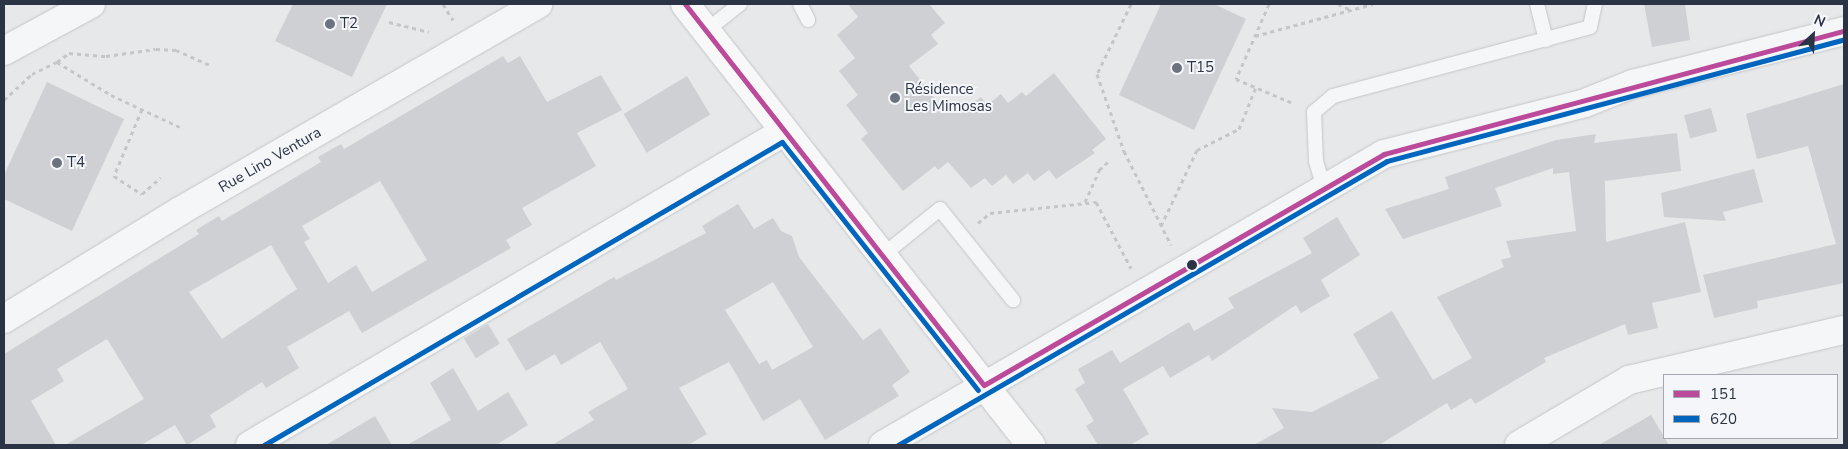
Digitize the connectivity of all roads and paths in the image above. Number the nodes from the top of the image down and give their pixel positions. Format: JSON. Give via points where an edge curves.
{"nodes":[{"id":1,"x":91,"y":4,"type":"edge"},
{"id":2,"x":443,"y":4,"type":"edge"},
{"id":3,"x":539,"y":4,"type":"edge"},
{"id":4,"x":686,"y":4,"type":"edge"},
{"id":5,"x":740,"y":4,"type":"edge"},
{"id":6,"x":800,"y":4,"type":"edge"},
{"id":7,"x":1131,"y":4,"type":"edge"},
{"id":8,"x":1269,"y":4,"type":"edge"},
{"id":9,"x":1338,"y":4,"type":"edge"},
{"id":10,"x":1373,"y":4,"type":"edge"},
{"id":11,"x":1537,"y":4,"type":"edge"},
{"id":12,"x":1595,"y":4,"type":"edge"},
{"id":13,"x":1352,"y":10,"type":"junction"},
{"id":14,"x":808,"y":20,"type":"dead end"},
{"id":15,"x":389,"y":22,"type":"dead end"},
{"id":16,"x":445,"y":25,"type":"dead end"},
{"id":17,"x":436,"y":29,"type":"dead end"},
{"id":18,"x":707,"y":30,"type":"junction"},
{"id":19,"x":1844,"y":31,"type":"edge"},
{"id":20,"x":1255,"y":36,"type":"junction"},
{"id":21,"x":1546,"y":40,"type":"junction"},
{"id":22,"x":4,"y":51,"type":"edge"},
{"id":23,"x":57,"y":62,"type":"junction"},
{"id":24,"x":209,"y":65,"type":"dead end"},
{"id":25,"x":1256,"y":87,"type":"junction"},
{"id":26,"x":4,"y":100,"type":"edge"},
{"id":27,"x":142,"y":109,"type":"junction"},
{"id":28,"x":1314,"y":112,"type":"junction"},
{"id":29,"x":180,"y":127,"type":"dead end"},
{"id":30,"x":784,"y":132,"type":"junction"},
{"id":31,"x":1108,"y":162,"type":"dead end"},
{"id":32,"x":161,"y":177,"type":"dead end"},
{"id":33,"x":1324,"y":188,"type":"junction"},
{"id":34,"x":1085,"y":202,"type":"junction"},
{"id":35,"x":1160,"y":226,"type":"junction"},
{"id":36,"x":962,"y":236,"type":"junction"},
{"id":37,"x":884,"y":255,"type":"junction"},
{"id":38,"x":1128,"y":262,"type":"dead end"},
{"id":39,"x":1187,"y":268,"type":"junction"},
{"id":40,"x":1013,"y":300,"type":"dead end"},
{"id":41,"x":4,"y":319,"type":"edge"},
{"id":42,"x":1844,"y":330,"type":"edge"},
{"id":43,"x":984,"y":385,"type":"junction"},
{"id":44,"x":250,"y":445,"type":"edge"},
{"id":45,"x":883,"y":445,"type":"edge"},
{"id":46,"x":1031,"y":445,"type":"edge"},
{"id":47,"x":1519,"y":445,"type":"edge"}],
"edges":[{"from":1,"to":22,"type":"street"},
{"from":2,"to":16,"type":"path","via":[[454,22]]},
{"from":3,"to":41,"type":"street","name":"Rue Lino Ventura","via":[[180,211]]},
{"from":4,"to":18,"type":"street"},
{"from":5,"to":18,"type":"lane"},
{"from":6,"to":14,"type":"lane"},
{"from":7,"to":35,"type":"path","via":[[1097,74],[1124,151]]},
{"from":8,"to":20,"type":"path"},
{"from":9,"to":13,"type":"path"},
{"from":10,"to":13,"type":"path"},
{"from":11,"to":21,"type":"lane"},
{"from":12,"to":21,"type":"lane","via":[[1590,27]]},
{"from":13,"to":20,"type":"path"},
{"from":15,"to":17,"type":"path","via":[[428,32]]},
{"from":18,"to":30,"type":"street"},
{"from":19,"to":33,"type":"street","via":[[1633,84],[1585,103],[1384,154]]},
{"from":20,"to":25,"type":"path","via":[[1236,79]]},
{"from":21,"to":28,"type":"lane","via":[[1333,96]]},
{"from":23,"to":24,"type":"path","via":[[69,53],[106,56],[156,49],[176,50]]},
{"from":23,"to":26,"type":"path","via":[[32,74]]},
{"from":23,"to":27,"type":"path"},
{"from":25,"to":28,"type":"path"},
{"from":25,"to":35,"type":"path","via":[[1239,129],[1197,150]]},
{"from":27,"to":29,"type":"path"},
{"from":27,"to":32,"type":"path","via":[[114,176],[142,194]]},
{"from":28,"to":33,"type":"lane","via":[[1316,160]]},
{"from":30,"to":37,"type":"street"},
{"from":30,"to":44,"type":"street"},
{"from":31,"to":34,"type":"path","via":[[1099,170]]},
{"from":33,"to":39,"type":"street"},
{"from":34,"to":36,"type":"path","via":[[990,213]]},
{"from":34,"to":38,"type":"path","via":[[1096,202]]},
{"from":35,"to":39,"type":"path"},
{"from":36,"to":37,"type":"lane","via":[[940,209]]},
{"from":36,"to":40,"type":"lane"},
{"from":37,"to":43,"type":"street"},
{"from":39,"to":43,"type":"street"},
{"from":42,"to":47,"type":"street","via":[[1630,380]]},
{"from":43,"to":45,"type":"street"},
{"from":43,"to":46,"type":"street"}]}
